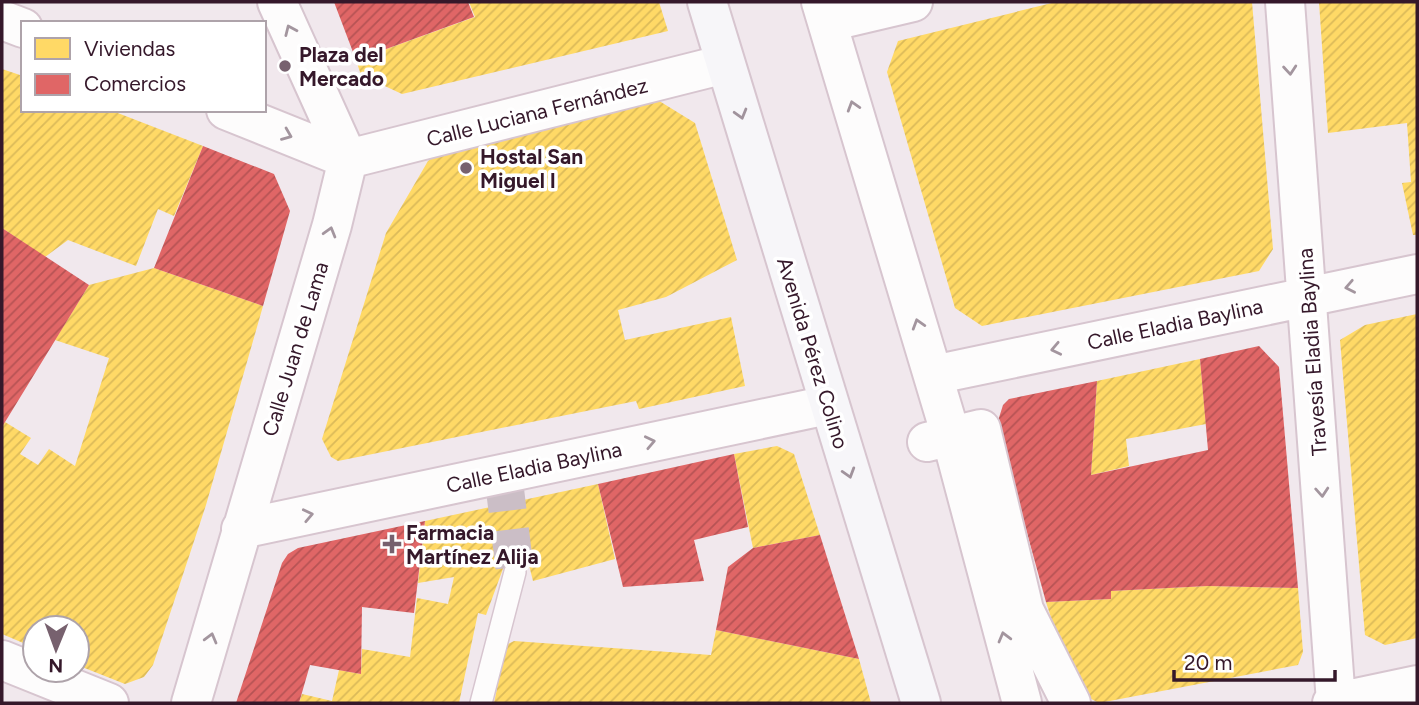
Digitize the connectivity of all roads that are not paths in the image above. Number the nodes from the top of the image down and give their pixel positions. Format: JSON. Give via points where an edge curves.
{"nodes":[{"id":1,"x":277,"y":2,"type":"edge"},
{"id":2,"x":707,"y":2,"type":"edge"},
{"id":3,"x":913,"y":2,"type":"edge"},
{"id":4,"x":1285,"y":2,"type":"edge"},
{"id":5,"x":825,"y":12,"type":"edge"},
{"id":6,"x":2,"y":20,"type":"edge"},
{"id":7,"x":21,"y":27,"type":"edge"},
{"id":8,"x":725,"y":64,"type":"junction"},
{"id":9,"x":231,"y":112,"type":"edge"},
{"id":10,"x":348,"y":159,"type":"junction"},
{"id":11,"x":1417,"y":274,"type":"edge"},
{"id":12,"x":1308,"y":295,"type":"junction"},
{"id":13,"x":933,"y":375,"type":"junction"},
{"id":14,"x":828,"y":405,"type":"junction"},
{"id":15,"x":939,"y":439,"type":"junction"},
{"id":16,"x":241,"y":529,"type":"junction"},
{"id":17,"x":515,"y":572,"type":"tunnel mouth"},
{"id":18,"x":2,"y":660,"type":"edge"},
{"id":19,"x":1417,"y":685,"type":"edge"},
{"id":20,"x":109,"y":703,"type":"edge"},
{"id":21,"x":191,"y":703,"type":"edge"},
{"id":22,"x":481,"y":703,"type":"edge"},
{"id":23,"x":921,"y":703,"type":"edge"},
{"id":24,"x":1022,"y":703,"type":"edge"},
{"id":25,"x":1070,"y":703,"type":"edge"},
{"id":26,"x":1334,"y":703,"type":"edge"}],
"edges":[{"from":10,"to":1,"type":"street","one_way":true},
{"from":2,"to":8,"type":"street","name":"Avenida Pérez Colino"},
{"from":3,"to":5,"type":"street"},
{"from":4,"to":12,"type":"street","name":"Travesía Eladia Baylina","one_way":true},
{"from":13,"to":5,"type":"street","one_way":true},
{"from":6,"to":7,"type":"street"},
{"from":8,"to":10,"type":"street","name":"Calle Luciana Fernández"},
{"from":8,"to":14,"type":"street","name":"Avenida Pérez Colino","one_way":true},
{"from":9,"to":10,"type":"street","one_way":true},
{"from":16,"to":10,"type":"street","name":"Calle Juan de Lama","one_way":true},
{"from":11,"to":12,"type":"street","name":"Calle Eladia Baylina","one_way":true},
{"from":12,"to":13,"type":"street","name":"Calle Eladia Baylina","one_way":true},
{"from":12,"to":26,"type":"street","name":"Travesía Eladia Baylina","one_way":true},
{"from":13,"to":15,"type":"street"},
{"from":16,"to":14,"type":"street","name":"Calle Eladia Baylina","one_way":true},
{"from":14,"to":23,"type":"street","name":"Avenida Pérez Colino","one_way":true},
{"from":24,"to":15,"type":"street","one_way":true},
{"from":15,"to":25,"type":"street","via":[[981,429],[1024,610]]},
{"from":21,"to":16,"type":"street","name":"Calle Juan de Lama","one_way":true},
{"from":17,"to":22,"type":"lane"},
{"from":18,"to":20,"type":"street"},
{"from":19,"to":26,"type":"street"}]}
